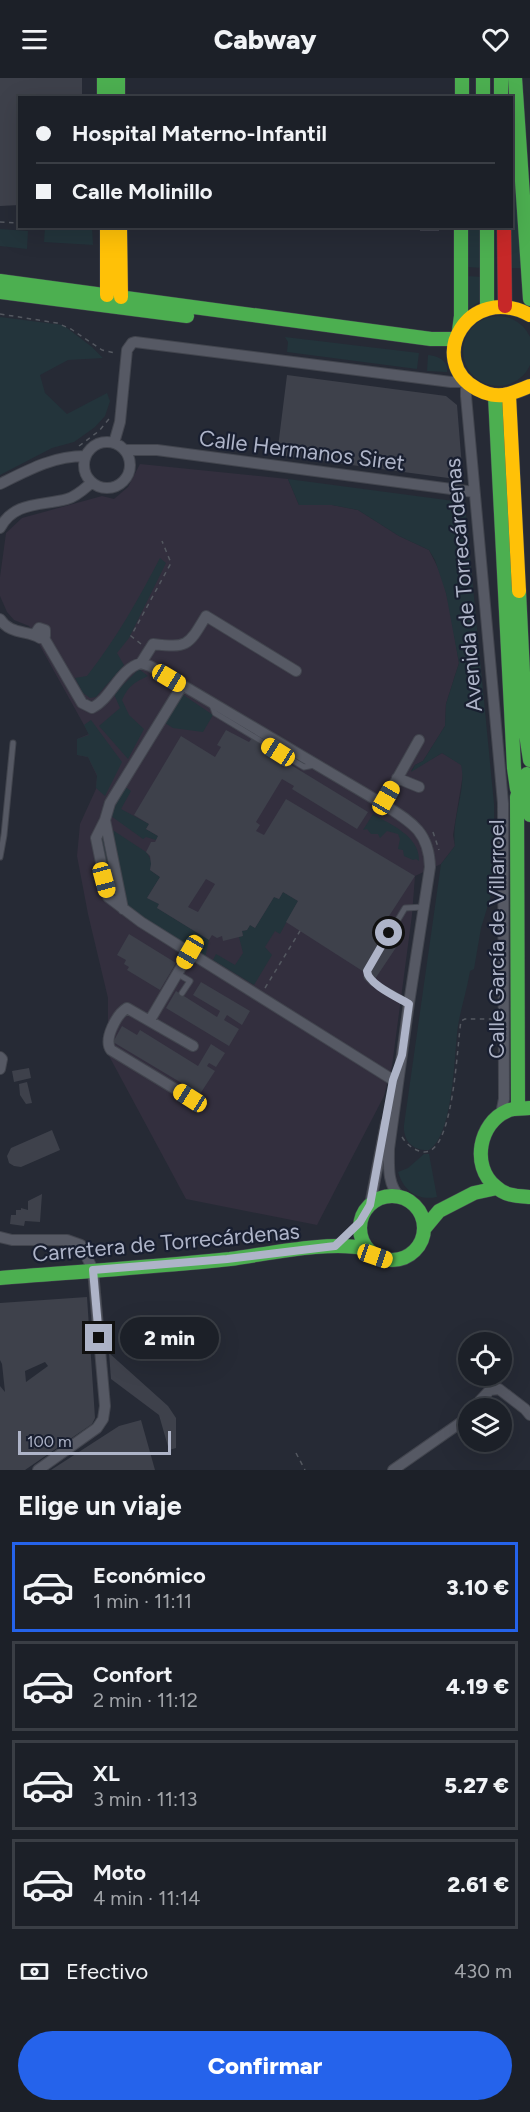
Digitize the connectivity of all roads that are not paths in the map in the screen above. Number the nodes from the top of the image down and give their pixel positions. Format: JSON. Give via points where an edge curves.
{"nodes":[{"id":1,"x":104,"y":78,"type":"edge"},
{"id":2,"x":118,"y":78,"type":"edge"},
{"id":3,"x":462,"y":78,"type":"edge"},
{"id":4,"x":483,"y":78,"type":"edge"},
{"id":5,"x":501,"y":78,"type":"edge"},
{"id":6,"x":515,"y":78,"type":"edge"},
{"id":7,"x":105,"y":96,"type":"edge"},
{"id":8,"x":118,"y":96,"type":"edge"},
{"id":9,"x":462,"y":96,"type":"edge"},
{"id":10,"x":483,"y":96,"type":"edge"},
{"id":11,"x":501,"y":96,"type":"edge"},
{"id":12,"x":107,"y":228,"type":"edge"},
{"id":13,"x":120,"y":228,"type":"edge"},
{"id":14,"x":461,"y":228,"type":"edge"},
{"id":15,"x":487,"y":228,"type":"edge"},
{"id":16,"x":504,"y":228,"type":"edge"},
{"id":17,"x":0,"y":281,"type":"edge"},
{"id":18,"x":0,"y":292,"type":"edge"},
{"id":19,"x":114,"y":296,"type":"junction"},
{"id":20,"x":530,"y":299,"type":"edge"},
{"id":21,"x":505,"y":306,"type":"junction"},
{"id":22,"x":487,"y":308,"type":"junction"},
{"id":23,"x":530,"y":315,"type":"edge"},
{"id":24,"x":457,"y":335,"type":"junction"},
{"id":25,"x":453,"y":356,"type":"junction"},
{"id":26,"x":467,"y":384,"type":"junction"},
{"id":27,"x":530,"y":386,"type":"edge"},
{"id":28,"x":509,"y":395,"type":"junction"},
{"id":29,"x":495,"y":396,"type":"junction"},
{"id":30,"x":114,"y":443,"type":"junction"},
{"id":31,"x":125,"y":450,"type":"junction"},
{"id":32,"x":85,"y":456,"type":"junction"},
{"id":33,"x":91,"y":483,"type":"junction"},
{"id":34,"x":0,"y":484,"type":"edge"},
{"id":35,"x":474,"y":492,"type":"junction"},
{"id":36,"x":0,"y":528,"type":"edge"},
{"id":37,"x":0,"y":619,"type":"edge"},
{"id":38,"x":141,"y":663,"type":"junction"},
{"id":39,"x":296,"y":671,"type":"dead end"},
{"id":40,"x":182,"y":686,"type":"junction"},
{"id":41,"x":526,"y":734,"type":"junction"},
{"id":42,"x":419,"y":740,"type":"dead end"},
{"id":43,"x":13,"y":743,"type":"dead end"},
{"id":44,"x":530,"y":760,"type":"edge"},
{"id":45,"x":529,"y":776,"type":"edge"},
{"id":46,"x":397,"y":778,"type":"junction"},
{"id":47,"x":502,"y":782,"type":"joint"},
{"id":48,"x":419,"y":787,"type":"dead end"},
{"id":49,"x":517,"y":789,"type":"junction"},
{"id":50,"x":383,"y":804,"type":"junction"},
{"id":51,"x":530,"y":815,"type":"edge"},
{"id":52,"x":0,"y":857,"type":"edge"},
{"id":53,"x":424,"y":907,"type":"junction"},
{"id":54,"x":190,"y":952,"type":"junction"},
{"id":55,"x":178,"y":974,"type":"junction"},
{"id":56,"x":182,"y":993,"type":"dead end"},
{"id":57,"x":409,"y":1004,"type":"junction"},
{"id":58,"x":150,"y":1020,"type":"junction"},
{"id":59,"x":193,"y":1046,"type":"dead end"},
{"id":60,"x":402,"y":1055,"type":"junction"},
{"id":61,"x":0,"y":1057,"type":"edge"},
{"id":62,"x":0,"y":1069,"type":"edge"},
{"id":63,"x":393,"y":1080,"type":"junction"},
{"id":64,"x":190,"y":1098,"type":"dead end"},
{"id":65,"x":524,"y":1108,"type":"edge"},
{"id":66,"x":501,"y":1114,"type":"junction"},
{"id":67,"x":484,"y":1172,"type":"junction"},
{"id":68,"x":497,"y":1188,"type":"junction"},
{"id":69,"x":474,"y":1193,"type":"junction"},
{"id":70,"x":400,"y":1197,"type":"junction"},
{"id":71,"x":528,"y":1201,"type":"edge"},
{"id":72,"x":370,"y":1205,"type":"junction"},
{"id":73,"x":415,"y":1207,"type":"junction"},
{"id":74,"x":439,"y":1210,"type":"junction"},
{"id":75,"x":360,"y":1222,"type":"junction"},
{"id":76,"x":424,"y":1229,"type":"junction"},
{"id":77,"x":0,"y":1237,"type":"edge"},
{"id":78,"x":335,"y":1246,"type":"junction"},
{"id":79,"x":368,"y":1249,"type":"junction"},
{"id":80,"x":93,"y":1270,"type":"junction"},
{"id":81,"x":0,"y":1278,"type":"edge"},
{"id":82,"x":480,"y":1398,"type":"edge"},
{"id":83,"x":511,"y":1398,"type":"edge"},
{"id":84,"x":512,"y":1399,"type":"edge"},
{"id":85,"x":530,"y":1415,"type":"edge"},
{"id":86,"x":458,"y":1424,"type":"edge"},
{"id":87,"x":38,"y":1470,"type":"edge"},
{"id":88,"x":393,"y":1470,"type":"edge"}],
"edges":[{"from":1,"to":7,"type":"street"},
{"from":2,"to":8,"type":"street"},
{"from":3,"to":9,"type":"street"},
{"from":4,"to":10,"type":"street"},
{"from":5,"to":11,"type":"street"},
{"from":6,"to":20,"type":"street"},
{"from":12,"to":19,"type":"street"},
{"from":13,"to":19,"type":"street"},
{"from":14,"to":24,"type":"street","via":[[461,316]]},
{"from":15,"to":22,"type":"street"},
{"from":16,"to":21,"type":"street"},
{"from":17,"to":19,"type":"street"},
{"from":18,"to":25,"type":"street","via":[[441,349]]},
{"from":19,"to":24,"type":"street","via":[[431,339]]},
{"from":21,"to":22,"type":"street"},
{"from":21,"to":23,"type":"street"},
{"from":22,"to":24,"type":"street","via":[[471,315]]},
{"from":24,"to":25,"type":"street"},
{"from":25,"to":26,"type":"street"},
{"from":26,"to":29,"type":"street"},
{"from":26,"to":30,"type":"street","via":[[132,343]]},
{"from":26,"to":35,"type":"street","name":"Avenida de Torrecárdenas"},
{"from":27,"to":28,"type":"street"},
{"from":28,"to":29,"type":"street"},
{"from":28,"to":41,"type":"street"},
{"from":29,"to":49,"type":"street","name":"Avenida de Torrecárdenas"},
{"from":30,"to":31,"type":"street"},
{"from":30,"to":32,"type":"street","via":[[97,444]]},
{"from":31,"to":33,"type":"street","via":[[130,472],[124,481],[108,489]]},
{"from":31,"to":35,"type":"street","name":"Calle Hermanos Siret","via":[[157,450]]},
{"from":32,"to":33,"type":"street","via":[[84,473]]},
{"from":32,"to":34,"type":"street","via":[[43,463]]},
{"from":33,"to":36,"type":"street","via":[[68,498],[24,507]]},
{"from":35,"to":47,"type":"street","name":"Avenida de Torrecárdenas"},
{"from":37,"to":38,"type":"street","via":[[12,630],[39,636],[82,703],[92,708],[134,665]]},
{"from":38,"to":39,"type":"street","via":[[153,644],[180,646],[188,642],[206,616]]},
{"from":38,"to":40,"type":"street"},
{"from":40,"to":50,"type":"street"},
{"from":40,"to":54,"type":"street","via":[[110,803],[96,838],[108,897]]},
{"from":41,"to":44,"type":"street"},
{"from":41,"to":45,"type":"street"},
{"from":42,"to":46,"type":"street"},
{"from":43,"to":52,"type":"lane"},
{"from":45,"to":49,"type":"street","name":"Calle García de Villarroel"},
{"from":45,"to":51,"type":"street"},
{"from":46,"to":48,"type":"street"},
{"from":46,"to":50,"type":"street"},
{"from":47,"to":66,"type":"street","name":"Calle García de Villarroel"},
{"from":49,"to":65,"type":"street","name":"Calle García de Villarroel"},
{"from":50,"to":53,"type":"street","via":[[417,828],[429,850]]},
{"from":53,"to":57,"type":"street"},
{"from":53,"to":57,"type":"lane","via":[[405,908],[367,971],[372,982]]},
{"from":54,"to":55,"type":"street"},
{"from":54,"to":63,"type":"street"},
{"from":55,"to":56,"type":"lane","via":[[190,981]]},
{"from":55,"to":58,"type":"street"},
{"from":57,"to":60,"type":"street"},
{"from":58,"to":59,"type":"street"},
{"from":58,"to":64,"type":"street","via":[[127,1008],[107,1044]]},
{"from":60,"to":63,"type":"street"},
{"from":60,"to":70,"type":"street","via":[[389,1149],[389,1172],[394,1191]]},
{"from":61,"to":62,"type":"street"},
{"from":63,"to":72,"type":"street"},
{"from":65,"to":66,"type":"street"},
{"from":66,"to":67,"type":"street","via":[[491,1122],[482,1140],[480,1160]]},
{"from":67,"to":68,"type":"street"},
{"from":67,"to":69,"type":"street"},
{"from":68,"to":69,"type":"street"},
{"from":68,"to":71,"type":"street"},
{"from":69,"to":74,"type":"street"},
{"from":70,"to":72,"type":"street","via":[[380,1198]]},
{"from":70,"to":73,"type":"street"},
{"from":72,"to":75,"type":"street"},
{"from":73,"to":74,"type":"street"},
{"from":73,"to":76,"type":"street"},
{"from":74,"to":76,"type":"street"},
{"from":75,"to":78,"type":"street"},
{"from":75,"to":79,"type":"street","via":[[360,1235]]},
{"from":76,"to":79,"type":"street","via":[[421,1243],[402,1259],[390,1261]]},
{"from":77,"to":80,"type":"street","via":[[68,1240],[81,1245]]},
{"from":78,"to":79,"type":"street","name":"Carretera de Torrecárdenas"},
{"from":78,"to":80,"type":"street","name":"Carretera de Torrecárdenas"},
{"from":80,"to":81,"type":"street","name":"Carretera de Torrecárdenas"},
{"from":80,"to":87,"type":"street","via":[[103,1419],[97,1428]]},
{"from":82,"to":83,"type":"street","via":[[499,1389]]},
{"from":84,"to":85,"type":"street"},
{"from":86,"to":88,"type":"street"}]}
